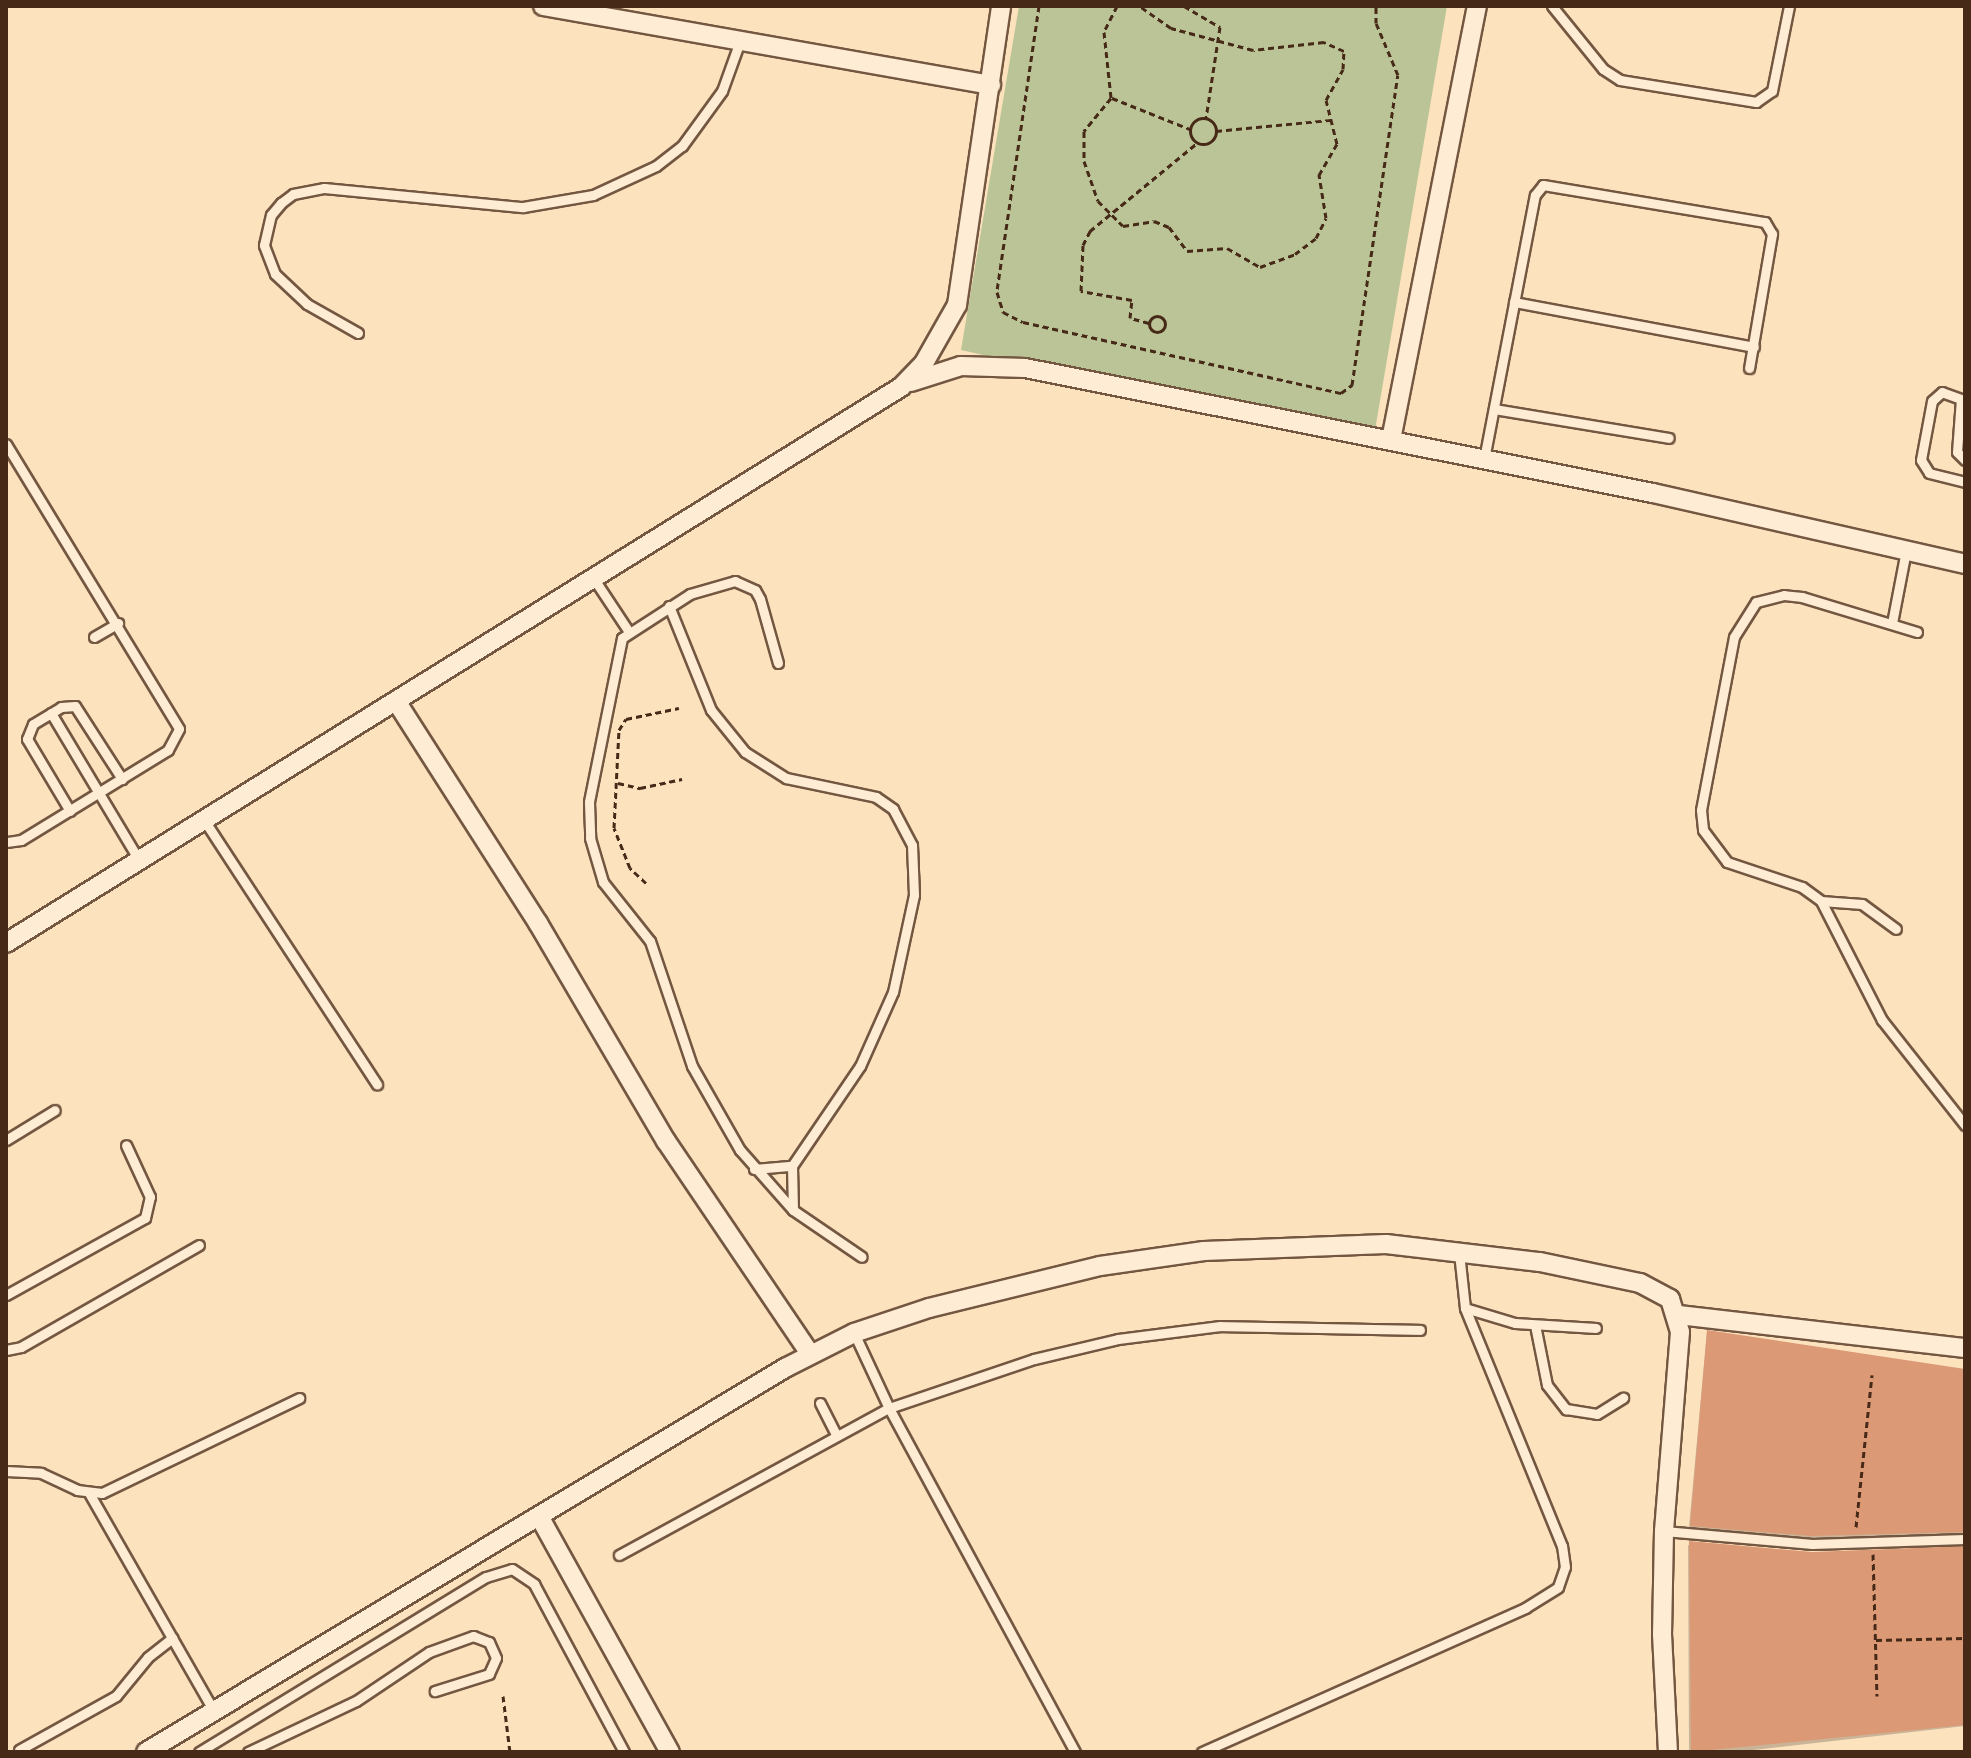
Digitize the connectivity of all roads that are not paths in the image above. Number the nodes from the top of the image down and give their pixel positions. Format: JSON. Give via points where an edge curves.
{"nodes":[{"id":1,"x":543,"y":6,"type":"edge"},
{"id":2,"x":1001,"y":6,"type":"edge"},
{"id":3,"x":1477,"y":6,"type":"edge"},
{"id":4,"x":1552,"y":6,"type":"edge"},
{"id":5,"x":1789,"y":6,"type":"edge"},
{"id":6,"x":740,"y":41,"type":"junction"},
{"id":7,"x":991,"y":85,"type":"junction"},
{"id":8,"x":1514,"y":302,"type":"junction"},
{"id":9,"x":358,"y":333,"type":"dead end"},
{"id":10,"x":1754,"y":347,"type":"junction"},
{"id":11,"x":1749,"y":368,"type":"dead end"},
{"id":12,"x":901,"y":387,"type":"junction"},
{"id":13,"x":1494,"y":409,"type":"junction"},
{"id":14,"x":1669,"y":438,"type":"dead end"},
{"id":15,"x":1391,"y":440,"type":"junction"},
{"id":16,"x":6,"y":444,"type":"edge"},
{"id":17,"x":1484,"y":459,"type":"junction"},
{"id":18,"x":1965,"y":460,"type":"edge"},
{"id":19,"x":1965,"y":482,"type":"edge"},
{"id":20,"x":1906,"y":550,"type":"junction"},
{"id":21,"x":1965,"y":564,"type":"edge"},
{"id":22,"x":592,"y":576,"type":"junction"},
{"id":23,"x":669,"y":606,"type":"junction"},
{"id":24,"x":118,"y":623,"type":"junction"},
{"id":25,"x":1892,"y":623,"type":"junction"},
{"id":26,"x":629,"y":632,"type":"junction"},
{"id":27,"x":1917,"y":632,"type":"dead end"},
{"id":28,"x":94,"y":637,"type":"dead end"},
{"id":29,"x":778,"y":663,"type":"dead end"},
{"id":30,"x":396,"y":701,"type":"junction"},
{"id":31,"x":51,"y":713,"type":"junction"},
{"id":32,"x":122,"y":779,"type":"junction"},
{"id":33,"x":98,"y":794,"type":"junction"},
{"id":34,"x":70,"y":811,"type":"junction"},
{"id":35,"x":204,"y":820,"type":"junction"},
{"id":36,"x":6,"y":842,"type":"edge"},
{"id":37,"x":139,"y":860,"type":"junction"},
{"id":38,"x":1821,"y":901,"type":"junction"},
{"id":39,"x":1896,"y":929,"type":"dead end"},
{"id":40,"x":6,"y":943,"type":"edge"},
{"id":41,"x":377,"y":1084,"type":"dead end"},
{"id":42,"x":55,"y":1110,"type":"dead end"},
{"id":43,"x":1965,"y":1125,"type":"edge"},
{"id":44,"x":6,"y":1140,"type":"edge"},
{"id":45,"x":126,"y":1145,"type":"dead end"},
{"id":46,"x":792,"y":1166,"type":"junction"},
{"id":47,"x":754,"y":1169,"type":"junction"},
{"id":48,"x":793,"y":1210,"type":"junction"},
{"id":49,"x":199,"y":1245,"type":"dead end"},
{"id":50,"x":1459,"y":1249,"type":"junction"},
{"id":51,"x":862,"y":1257,"type":"dead end"},
{"id":52,"x":6,"y":1295,"type":"edge"},
{"id":53,"x":1465,"y":1308,"type":"junction"},
{"id":54,"x":1679,"y":1315,"type":"junction"},
{"id":55,"x":1535,"y":1325,"type":"junction"},
{"id":56,"x":1596,"y":1328,"type":"dead end"},
{"id":57,"x":1420,"y":1330,"type":"dead end"},
{"id":58,"x":854,"y":1333,"type":"junction"},
{"id":59,"x":1965,"y":1348,"type":"edge"},
{"id":60,"x":6,"y":1350,"type":"edge"},
{"id":61,"x":810,"y":1354,"type":"junction"},
{"id":62,"x":299,"y":1398,"type":"dead end"},
{"id":63,"x":1623,"y":1398,"type":"dead end"},
{"id":64,"x":820,"y":1403,"type":"dead end"},
{"id":65,"x":889,"y":1408,"type":"junction"},
{"id":66,"x":836,"y":1434,"type":"junction"},
{"id":67,"x":6,"y":1471,"type":"edge"},
{"id":68,"x":89,"y":1493,"type":"junction"},
{"id":69,"x":539,"y":1516,"type":"junction"},
{"id":70,"x":1664,"y":1531,"type":"junction"},
{"id":71,"x":1965,"y":1539,"type":"edge"},
{"id":72,"x":619,"y":1555,"type":"dead end"},
{"id":73,"x":172,"y":1638,"type":"junction"},
{"id":74,"x":435,"y":1691,"type":"dead end"},
{"id":75,"x":214,"y":1711,"type":"junction"},
{"id":76,"x":167,"y":1747,"type":"edge"},
{"id":77,"x":19,"y":1750,"type":"dead end"},
{"id":78,"x":146,"y":1752,"type":"edge"},
{"id":79,"x":199,"y":1752,"type":"edge"},
{"id":80,"x":248,"y":1752,"type":"edge"},
{"id":81,"x":624,"y":1752,"type":"edge"},
{"id":82,"x":670,"y":1752,"type":"edge"},
{"id":83,"x":1075,"y":1752,"type":"edge"},
{"id":84,"x":1202,"y":1752,"type":"edge"},
{"id":85,"x":1668,"y":1752,"type":"edge"}],
"edges":[{"from":1,"to":6,"type":"street"},
{"from":2,"to":7,"type":"street"},
{"from":3,"to":15,"type":"street"},
{"from":4,"to":5,"type":"lane","via":[[1603,69],[1620,80],[1756,102],[1772,91]]},
{"from":6,"to":7,"type":"street"},
{"from":6,"to":9,"type":"lane","via":[[722,91],[682,146],[656,166],[593,195],[523,207],[324,188],[293,194],[281,203],[265,230],[275,274],[307,304]]},
{"from":7,"to":12,"type":"street","via":[[957,305],[924,363]]},
{"from":8,"to":10,"type":"lane"},
{"from":8,"to":10,"type":"lane","via":[[1535,195],[1543,185],[1756,217],[1772,234]]},
{"from":8,"to":13,"type":"lane"},
{"from":10,"to":11,"type":"lane"},
{"from":12,"to":15,"type":"street","via":[[961,366],[993,364]]},
{"from":12,"to":22,"type":"street"},
{"from":13,"to":14,"type":"lane"},
{"from":13,"to":17,"type":"lane"},
{"from":15,"to":17,"type":"street"},
{"from":16,"to":24,"type":"lane"},
{"from":17,"to":20,"type":"street"},
{"from":18,"to":19,"type":"lane","via":[[1957,446],[1964,406],[1957,394],[1942,392],[1932,401],[1921,460],[1929,473]]},
{"from":20,"to":21,"type":"street"},
{"from":20,"to":25,"type":"lane"},
{"from":22,"to":26,"type":"lane"},
{"from":22,"to":30,"type":"street"},
{"from":23,"to":26,"type":"lane"},
{"from":23,"to":29,"type":"lane","via":[[712,585],[746,583],[760,599]]},
{"from":23,"to":46,"type":"lane","via":[[711,710],[737,744],[786,778],[876,797],[893,809],[912,845],[914,895],[893,992],[854,1078]]},
{"from":24,"to":28,"type":"lane"},
{"from":24,"to":32,"type":"lane","via":[[179,729],[175,745]]},
{"from":25,"to":27,"type":"lane"},
{"from":25,"to":38,"type":"lane","via":[[1832,603],[1784,595],[1756,602],[1734,637],[1701,810],[1703,830],[1727,862],[1791,882]]},
{"from":26,"to":47,"type":"lane","via":[[614,661],[589,802],[595,861],[603,882],[650,941],[692,1066]]},
{"from":30,"to":35,"type":"street"},
{"from":30,"to":61,"type":"street","via":[[538,923],[666,1141]]},
{"from":31,"to":32,"type":"lane","via":[[67,705],[81,709]]},
{"from":31,"to":33,"type":"lane"},
{"from":31,"to":34,"type":"lane","via":[[29,728],[27,739]]},
{"from":32,"to":33,"type":"lane"},
{"from":33,"to":34,"type":"lane"},
{"from":33,"to":37,"type":"lane"},
{"from":34,"to":36,"type":"lane","via":[[21,840]]},
{"from":35,"to":37,"type":"street"},
{"from":35,"to":41,"type":"lane"},
{"from":37,"to":40,"type":"street"},
{"from":38,"to":39,"type":"lane","via":[[1862,904]]},
{"from":38,"to":43,"type":"lane","via":[[1882,1020]]},
{"from":42,"to":44,"type":"lane"},
{"from":45,"to":52,"type":"lane","via":[[150,1197],[145,1218]]},
{"from":46,"to":47,"type":"lane"},
{"from":46,"to":48,"type":"lane"},
{"from":47,"to":48,"type":"lane"},
{"from":48,"to":51,"type":"lane"},
{"from":49,"to":60,"type":"lane","via":[[21,1347]]},
{"from":50,"to":53,"type":"lane"},
{"from":50,"to":54,"type":"street","via":[[1640,1283],[1670,1299]]},
{"from":50,"to":58,"type":"street","via":[[1371,1244],[1204,1251],[1100,1266],[929,1308]]},
{"from":53,"to":55,"type":"lane"},
{"from":53,"to":84,"type":"lane","via":[[1556,1528],[1565,1567],[1558,1587],[1525,1608]]},
{"from":54,"to":59,"type":"street"},
{"from":54,"to":70,"type":"street"},
{"from":55,"to":56,"type":"lane"},
{"from":55,"to":63,"type":"lane","via":[[1547,1385],[1566,1409],[1597,1414]]},
{"from":57,"to":65,"type":"lane","via":[[1220,1326],[1118,1339],[1034,1359]]},
{"from":58,"to":61,"type":"street"},
{"from":58,"to":65,"type":"lane"},
{"from":61,"to":69,"type":"street"},
{"from":62,"to":68,"type":"lane","via":[[114,1489]]},
{"from":64,"to":66,"type":"lane"},
{"from":65,"to":66,"type":"lane"},
{"from":65,"to":83,"type":"lane"},
{"from":66,"to":72,"type":"lane"},
{"from":67,"to":68,"type":"lane","via":[[41,1473]]},
{"from":68,"to":73,"type":"lane"},
{"from":69,"to":75,"type":"street"},
{"from":69,"to":82,"type":"street"},
{"from":70,"to":71,"type":"lane","via":[[1757,1541]]},
{"from":70,"to":85,"type":"street"},
{"from":73,"to":75,"type":"lane"},
{"from":73,"to":77,"type":"lane","via":[[148,1657],[116,1696]]},
{"from":74,"to":80,"type":"lane","via":[[489,1674],[496,1658],[489,1642],[473,1636],[429,1652],[356,1701]]},
{"from":75,"to":76,"type":"street"},
{"from":76,"to":78,"type":"street"},
{"from":79,"to":81,"type":"lane","via":[[486,1577],[512,1569],[534,1584]]}]}
